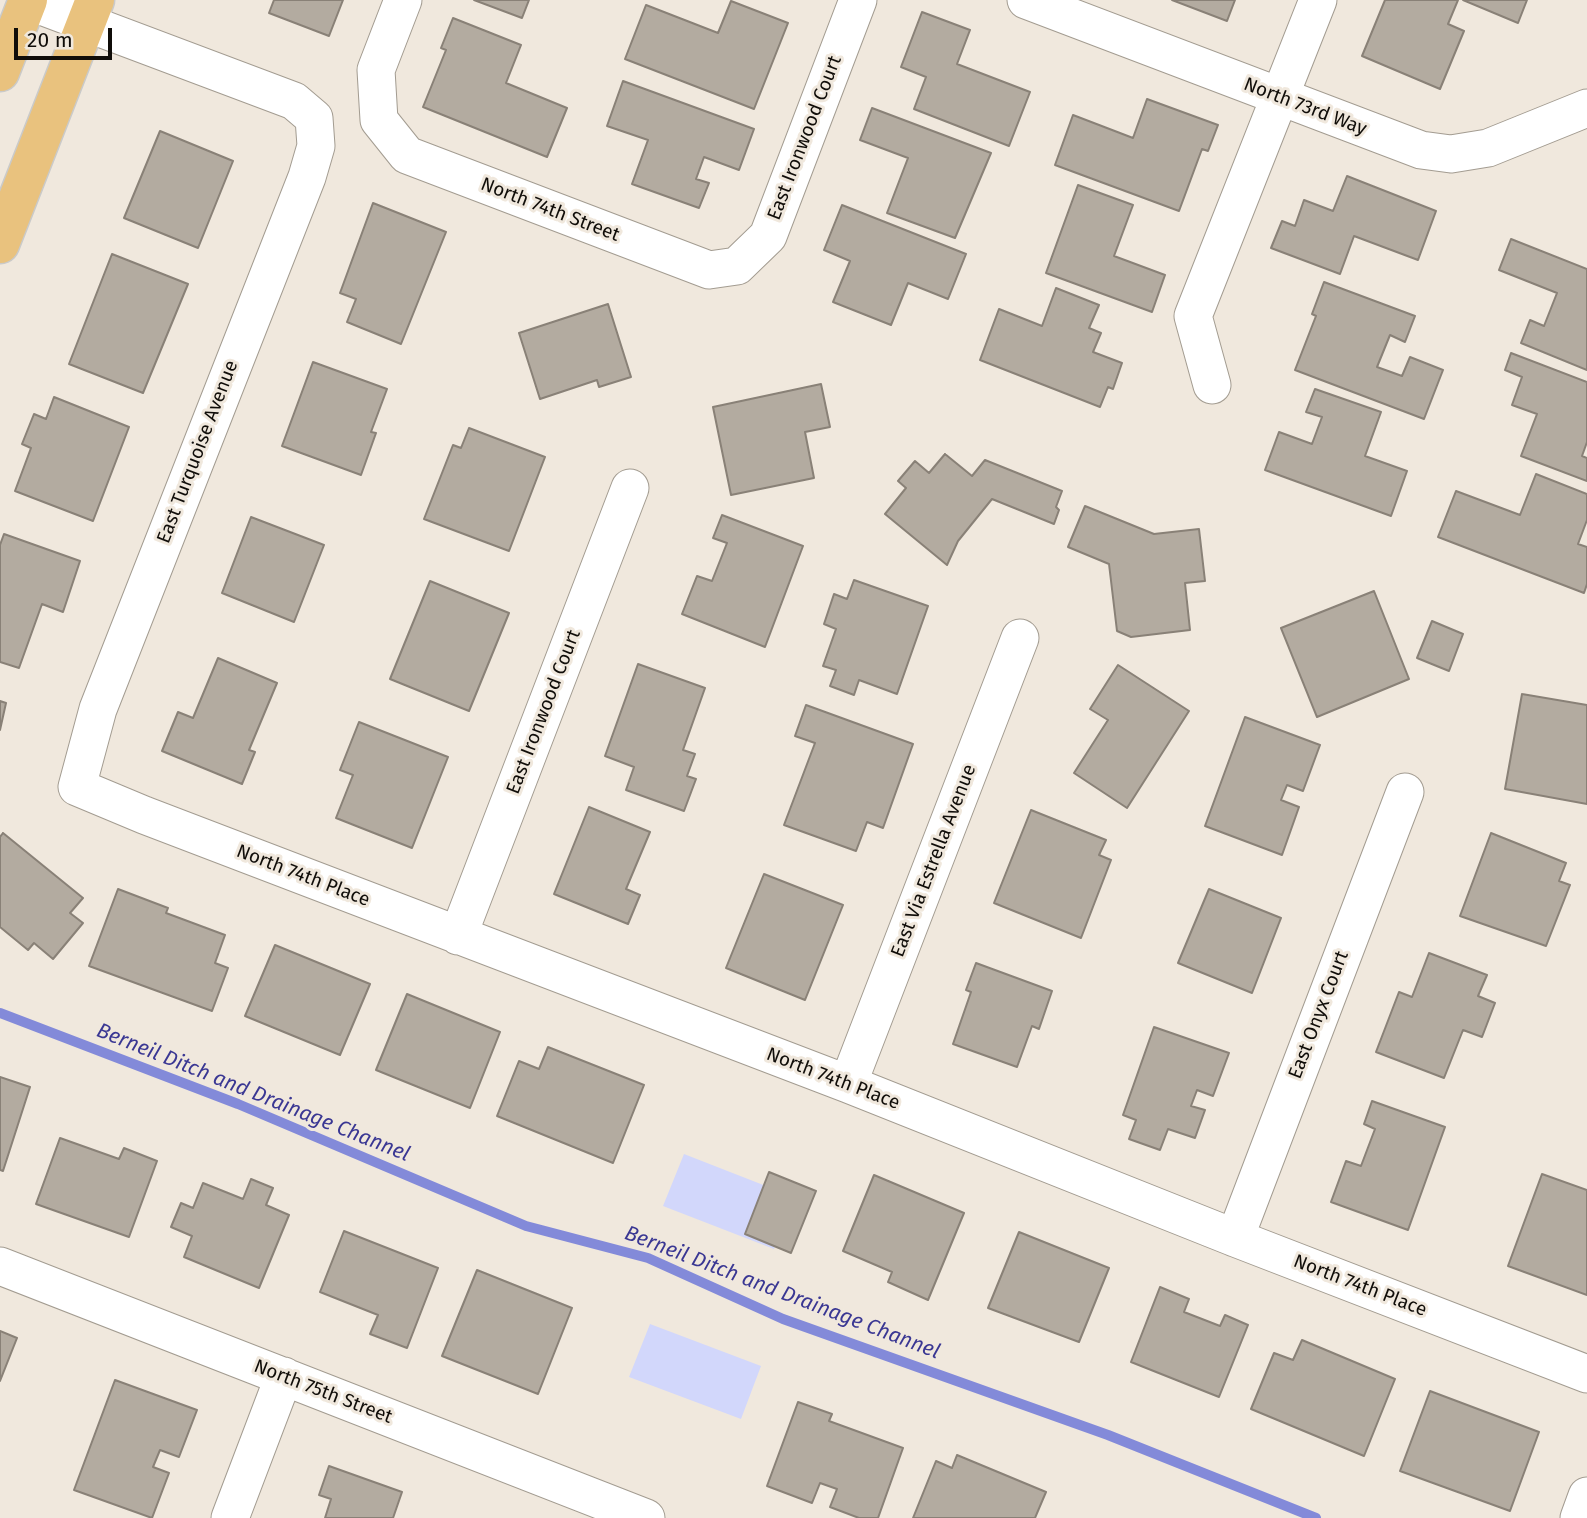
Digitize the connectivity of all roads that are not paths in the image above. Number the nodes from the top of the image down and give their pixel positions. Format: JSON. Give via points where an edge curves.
{"nodes":[{"id":1,"x":403,"y":0,"type":"edge"},
{"id":2,"x":859,"y":0,"type":"edge"},
{"id":3,"x":1026,"y":0,"type":"edge"},
{"id":4,"x":1318,"y":0,"type":"edge"},
{"id":5,"x":28,"y":1,"type":"edge"},
{"id":6,"x":91,"y":11,"type":"edge"},
{"id":7,"x":0,"y":72,"type":"edge"},
{"id":8,"x":1279,"y":97,"type":"junction"},
{"id":9,"x":1587,"y":108,"type":"edge"},
{"id":10,"x":0,"y":244,"type":"edge"},
{"id":11,"x":737,"y":267,"type":"joint"},
{"id":12,"x":1212,"y":385,"type":"dead end"},
{"id":13,"x":631,"y":488,"type":"dead end"},
{"id":14,"x":1020,"y":638,"type":"dead end"},
{"id":15,"x":77,"y":787,"type":"joint"},
{"id":16,"x":1405,"y":792,"type":"dead end"},
{"id":17,"x":458,"y":936,"type":"junction"},
{"id":18,"x":848,"y":1084,"type":"junction"},
{"id":19,"x":1235,"y":1238,"type":"junction"},
{"id":20,"x":0,"y":1266,"type":"edge"},
{"id":21,"x":1587,"y":1374,"type":"edge"},
{"id":22,"x":284,"y":1376,"type":"junction"},
{"id":23,"x":1587,"y":1496,"type":"edge"},
{"id":24,"x":230,"y":1518,"type":"edge"},
{"id":25,"x":646,"y":1518,"type":"edge"},
{"id":26,"x":1578,"y":1518,"type":"edge"}],
"edges":[{"from":1,"to":11,"type":"street","name":"North 74th Street","via":[[376,70],[379,120],[407,155],[709,271]]},
{"from":2,"to":11,"type":"street","name":"East Ironwood Court","via":[[768,236]]},
{"from":3,"to":8,"type":"street","name":"North 73rd Way"},
{"from":4,"to":8,"type":"street"},
{"from":5,"to":6,"type":"street"},
{"from":5,"to":7,"type":"main road"},
{"from":6,"to":10,"type":"main road"},
{"from":6,"to":15,"type":"street","name":"East Turquoise Avenue","via":[[294,101],[314,118],[316,146],[98,709]]},
{"from":8,"to":9,"type":"street","name":"North 73rd Way","via":[[1421,150],[1451,154],[1488,148]]},
{"from":8,"to":12,"type":"street","via":[[1193,316]]},
{"from":13,"to":17,"type":"street","name":"East Ironwood Court"},
{"from":14,"to":18,"type":"street","name":"East Via Estrella Avenue"},
{"from":15,"to":17,"type":"street","name":"North 74th Place"},
{"from":16,"to":19,"type":"street","name":"East Onyx Court"},
{"from":17,"to":18,"type":"street","name":"North 74th Place"},
{"from":18,"to":19,"type":"street","name":"North 74th Place"},
{"from":19,"to":21,"type":"street","name":"North 74th Place"},
{"from":20,"to":22,"type":"street","name":"North 75th Street"},
{"from":22,"to":24,"type":"street"},
{"from":22,"to":25,"type":"street","name":"North 75th Street"},
{"from":23,"to":26,"type":"street"}]}
